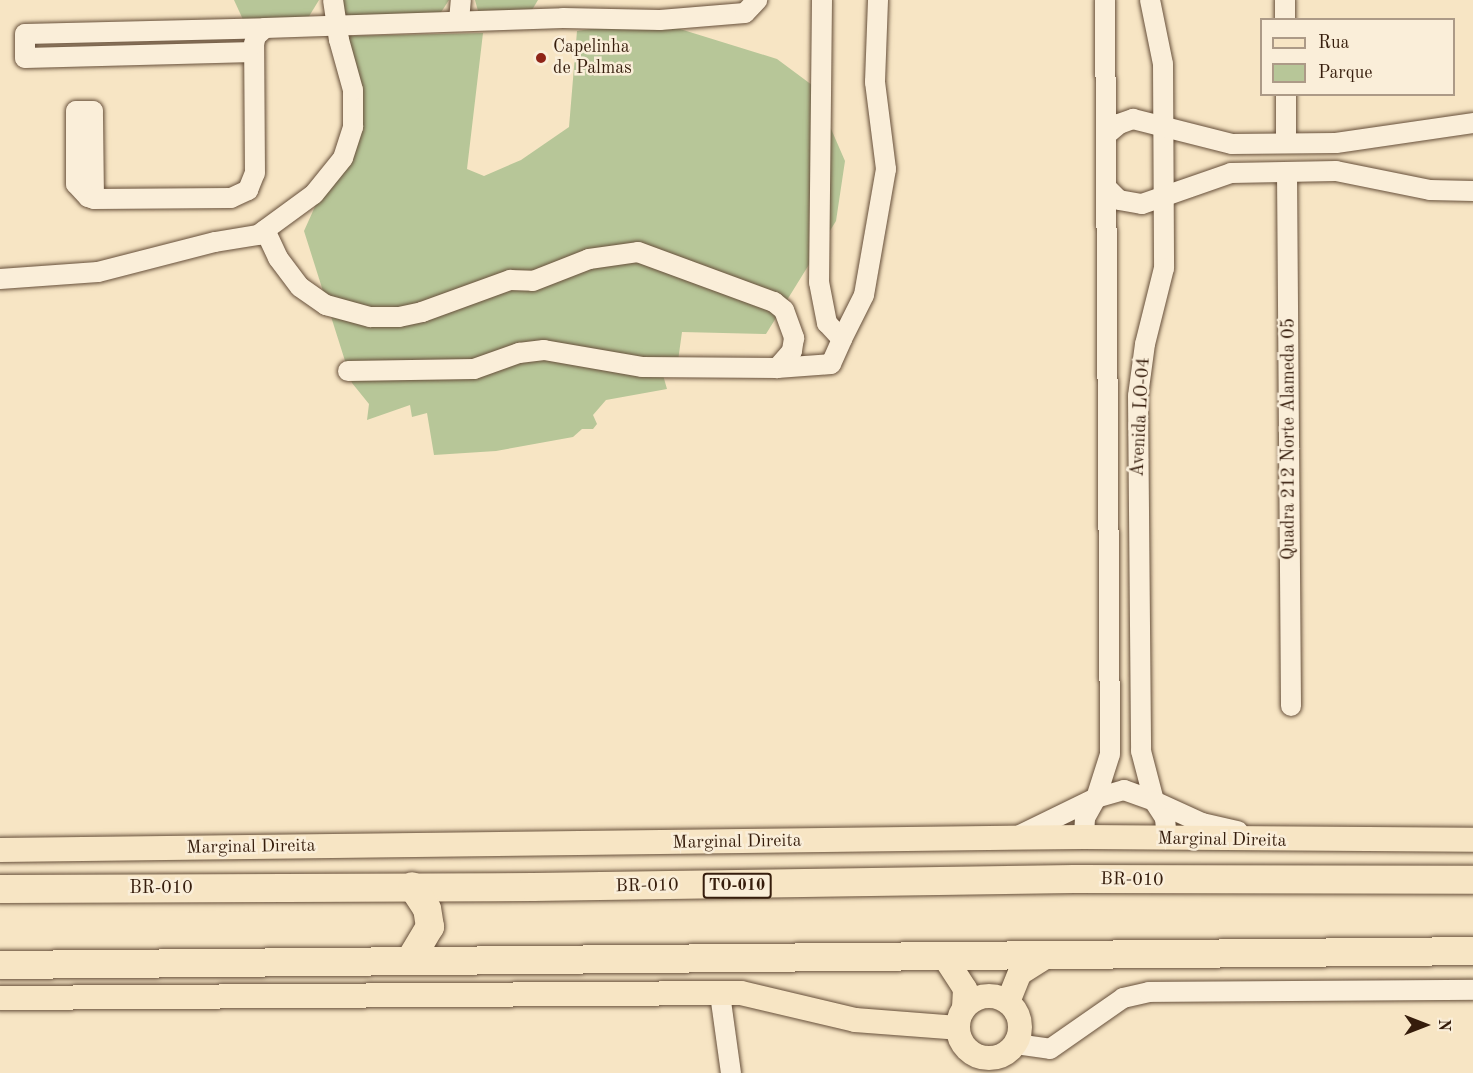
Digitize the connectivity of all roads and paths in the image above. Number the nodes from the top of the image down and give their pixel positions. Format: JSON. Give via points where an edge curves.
{"nodes":[{"id":1,"x":333,"y":0,"type":"edge"},
{"id":2,"x":461,"y":0,"type":"edge"},
{"id":3,"x":574,"y":0,"type":"edge"},
{"id":4,"x":757,"y":0,"type":"edge"},
{"id":5,"x":822,"y":0,"type":"edge"},
{"id":6,"x":879,"y":0,"type":"edge"},
{"id":7,"x":1105,"y":0,"type":"edge"},
{"id":8,"x":1150,"y":0,"type":"edge"},
{"id":9,"x":1285,"y":0,"type":"edge"},
{"id":10,"x":563,"y":18,"type":"junction"},
{"id":11,"x":1285,"y":18,"type":"edge"},
{"id":12,"x":459,"y":21,"type":"junction"},
{"id":13,"x":338,"y":26,"type":"junction"},
{"id":14,"x":265,"y":28,"type":"junction"},
{"id":15,"x":254,"y":52,"type":"junction"},
{"id":16,"x":1286,"y":96,"type":"edge"},
{"id":17,"x":1473,"y":123,"type":"edge"},
{"id":18,"x":1163,"y":126,"type":"junction"},
{"id":19,"x":1106,"y":135,"type":"junction"},
{"id":20,"x":1286,"y":143,"type":"junction"},
{"id":21,"x":1287,"y":172,"type":"junction"},
{"id":22,"x":1106,"y":187,"type":"junction"},
{"id":23,"x":1473,"y":191,"type":"edge"},
{"id":24,"x":1164,"y":196,"type":"junction"},
{"id":25,"x":93,"y":199,"type":"dead end"},
{"id":26,"x":265,"y":230,"type":"junction"},
{"id":27,"x":0,"y":279,"type":"edge"},
{"id":28,"x":842,"y":339,"type":"junction"},
{"id":29,"x":777,"y":368,"type":"junction"},
{"id":30,"x":348,"y":371,"type":"dead end"},
{"id":31,"x":1291,"y":706,"type":"dead end"},
{"id":32,"x":1096,"y":798,"type":"junction"},
{"id":33,"x":1154,"y":801,"type":"junction"},
{"id":34,"x":1084,"y":837,"type":"junction"},
{"id":35,"x":1012,"y":838,"type":"junction"},
{"id":36,"x":1167,"y":839,"type":"junction"},
{"id":37,"x":1473,"y":840,"type":"edge"},
{"id":38,"x":1304,"y":841,"type":"junction"},
{"id":39,"x":0,"y":850,"type":"edge"},
{"id":40,"x":1473,"y":880,"type":"edge"},
{"id":41,"x":412,"y":886,"type":"junction"},
{"id":42,"x":0,"y":889,"type":"edge"},
{"id":43,"x":1473,"y":951,"type":"edge"},
{"id":44,"x":1050,"y":954,"type":"junction"},
{"id":45,"x":945,"y":958,"type":"junction"},
{"id":46,"x":410,"y":960,"type":"junction"},
{"id":47,"x":0,"y":965,"type":"edge"},
{"id":48,"x":1473,"y":990,"type":"edge"},
{"id":49,"x":720,"y":994,"type":"junction"},
{"id":50,"x":0,"y":998,"type":"edge"},
{"id":51,"x":1008,"y":1002,"type":"junction"},
{"id":52,"x":961,"y":1018,"type":"junction"},
{"id":53,"x":1016,"y":1044,"type":"junction"},
{"id":54,"x":731,"y":1073,"type":"edge"}],
"edges":[{"from":1,"to":13,"type":"street"},
{"from":2,"to":12,"type":"street"},
{"from":3,"to":10,"type":"street"},
{"from":4,"to":10,"type":"street","via":[[745,13],[694,18]]},
{"from":5,"to":28,"type":"street","via":[[819,282],[827,323]]},
{"from":6,"to":28,"type":"street","via":[[875,82],[886,169],[866,286]]},
{"from":7,"to":19,"type":"street","name":"Avenida LO-04"},
{"from":8,"to":18,"type":"street","name":"Avenida LO-04","via":[[1162,56]]},
{"from":9,"to":11,"type":"street"},
{"from":10,"to":12,"type":"street"},
{"from":12,"to":13,"type":"street"},
{"from":13,"to":14,"type":"street"},
{"from":13,"to":26,"type":"street","via":[[353,90],[353,127],[343,158],[314,194]]},
{"from":14,"to":15,"type":"street","via":[[256,36]]},
{"from":14,"to":15,"type":"street","via":[[25,34],[25,58]]},
{"from":15,"to":25,"type":"street","via":[[255,173],[248,190],[231,198]]},
{"from":16,"to":20,"type":"street"},
{"from":17,"to":20,"type":"street","via":[[1352,142]]},
{"from":18,"to":19,"type":"street","via":[[1133,119],[1119,123]]},
{"from":18,"to":20,"type":"street","via":[[1232,144]]},
{"from":18,"to":24,"type":"street","name":"Avenida LO-04"},
{"from":19,"to":22,"type":"street","name":"Avenida LO-04"},
{"from":21,"to":23,"type":"street","via":[[1336,171],[1431,189]]},
{"from":21,"to":24,"type":"street","via":[[1231,173]]},
{"from":21,"to":31,"type":"street","name":"Quadra 212 Norte Alameda 05"},
{"from":22,"to":24,"type":"street","via":[[1119,200],[1135,205]]},
{"from":22,"to":32,"type":"street","name":"Avenida LO-04","via":[[1111,745],[1105,778]]},
{"from":24,"to":33,"type":"street","name":"Avenida LO-04","via":[[1163,278],[1141,364],[1137,411],[1140,744],[1146,783]]},
{"from":26,"to":27,"type":"street","via":[[258,235],[98,272]]},
{"from":26,"to":29,"type":"street","via":[[278,258],[300,287],[326,305],[370,317],[399,317],[510,280],[533,281],[589,259],[638,252],[774,302],[784,310],[794,338],[792,351]]},
{"from":28,"to":29,"type":"street","via":[[831,364]]},
{"from":29,"to":30,"type":"street","via":[[642,367],[544,350],[519,353],[474,369]]},
{"from":32,"to":33,"type":"street","via":[[1128,790]]},
{"from":32,"to":34,"type":"street","name":"Avenida LO-04","via":[[1085,818]]},
{"from":32,"to":35,"type":"street"},
{"from":33,"to":36,"type":"street","name":"Avenida LO-04","via":[[1165,818]]},
{"from":33,"to":38,"type":"street","via":[[1216,827]]},
{"from":34,"to":35,"type":"main road","name":"Marginal Direita"},
{"from":34,"to":36,"type":"main road","name":"Marginal Direita"},
{"from":35,"to":39,"type":"main road","name":"Marginal Direita"},
{"from":36,"to":38,"type":"main road","name":"Marginal Direita"},
{"from":37,"to":38,"type":"main road","name":"Marginal Direita"},
{"from":40,"to":41,"type":"highway","name":"BR-010","number":"TO-010","via":[[1074,879]]},
{"from":41,"to":42,"type":"highway","name":"BR-010","number":"TO-010"},
{"from":41,"to":46,"type":"highway","via":[[427,909],[430,927]]},
{"from":43,"to":44,"type":"highway"},
{"from":44,"to":45,"type":"highway"},
{"from":44,"to":51,"type":"main road","via":[[1020,973]]},
{"from":45,"to":46,"type":"highway"},
{"from":45,"to":52,"type":"main road","via":[[965,988]]},
{"from":46,"to":47,"type":"highway"},
{"from":48,"to":53,"type":"street","via":[[1149,992],[1123,998],[1050,1048],[1039,1050]]},
{"from":49,"to":50,"type":"main road"},
{"from":49,"to":52,"type":"main road","via":[[760,995],[855,1020]]},
{"from":49,"to":54,"type":"street"},
{"from":51,"to":52,"type":"main road","via":[[990,995],[971,1001]]},
{"from":51,"to":53,"type":"main road","via":[[1019,1018]]},
{"from":52,"to":53,"type":"main road","via":[[965,1047],[980,1057],[998,1057]]}]}
